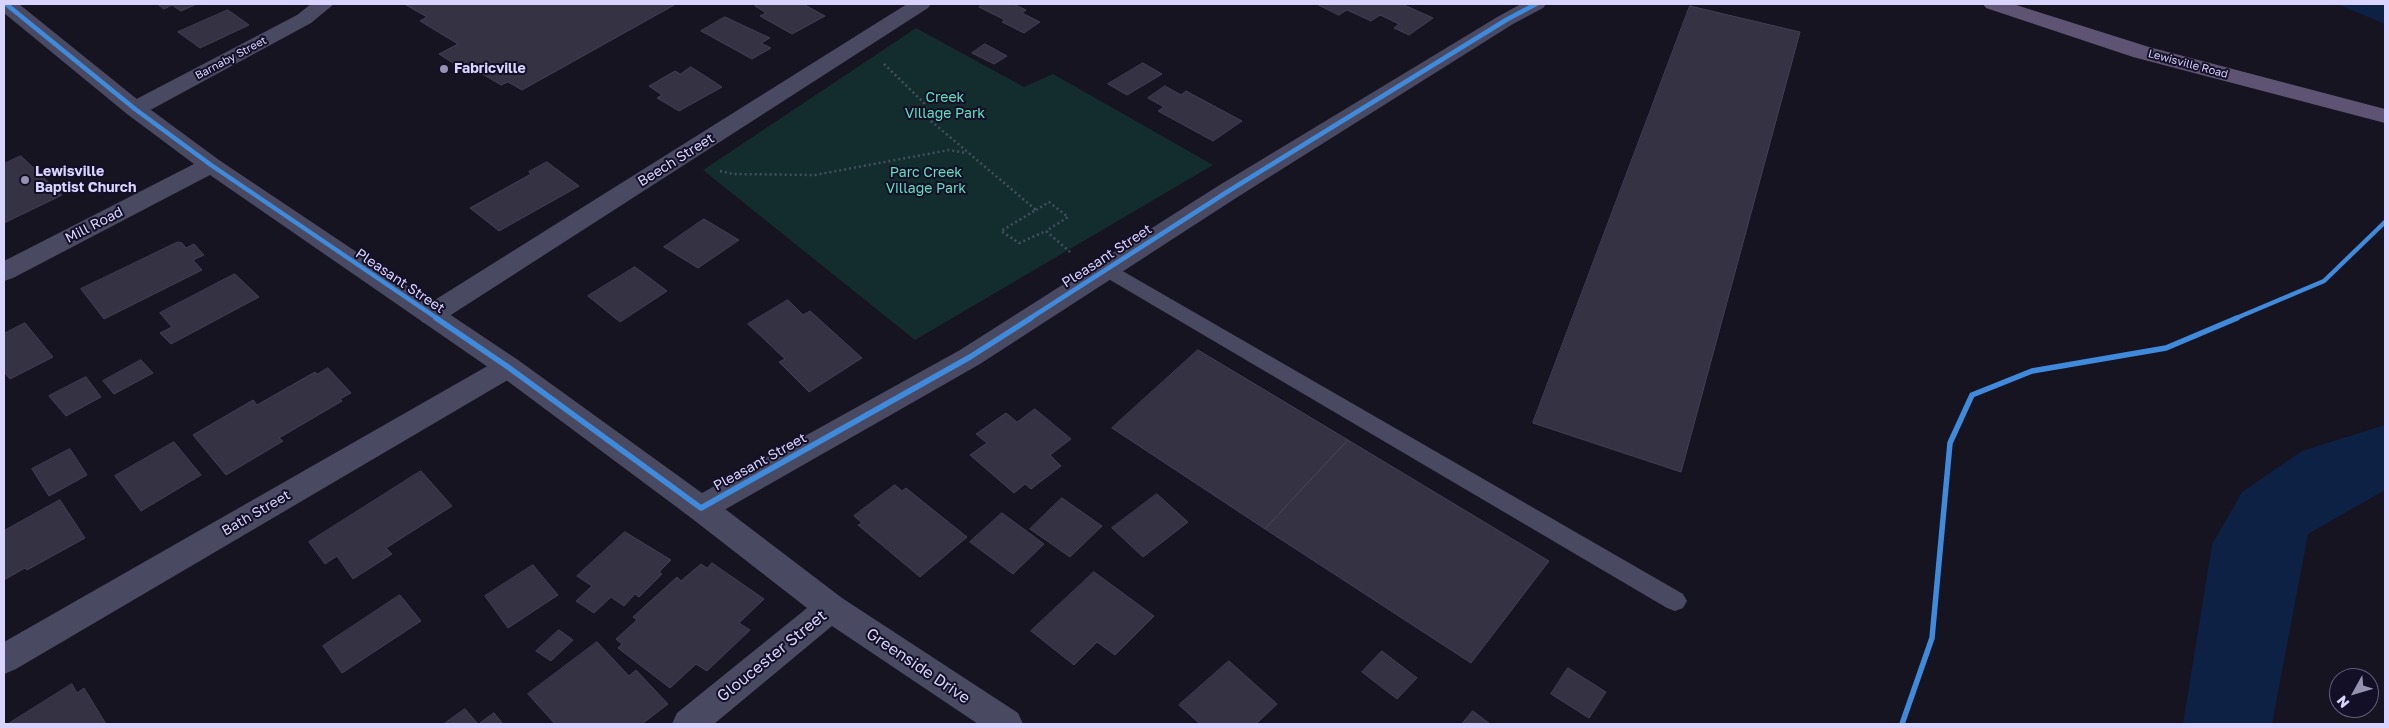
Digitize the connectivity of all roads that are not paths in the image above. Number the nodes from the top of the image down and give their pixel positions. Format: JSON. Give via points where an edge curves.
{"nodes":[{"id":1,"x":6,"y":4,"type":"edge"},
{"id":2,"x":324,"y":4,"type":"edge"},
{"id":3,"x":922,"y":4,"type":"edge"},
{"id":4,"x":1536,"y":4,"type":"edge"},
{"id":5,"x":1993,"y":4,"type":"edge"},
{"id":6,"x":135,"y":109,"type":"junction"},
{"id":7,"x":2385,"y":116,"type":"edge"},
{"id":8,"x":211,"y":165,"type":"junction"},
{"id":9,"x":1106,"y":269,"type":"junction"},
{"id":10,"x":4,"y":272,"type":"edge"},
{"id":11,"x":430,"y":315,"type":"junction"},
{"id":12,"x":508,"y":367,"type":"junction"},
{"id":13,"x":701,"y":508,"type":"junction"},
{"id":14,"x":1675,"y":601,"type":"dead end"},
{"id":15,"x":831,"y":608,"type":"junction"},
{"id":16,"x":4,"y":660,"type":"edge"},
{"id":17,"x":689,"y":724,"type":"edge"},
{"id":18,"x":1006,"y":724,"type":"edge"}],
"edges":[{"from":1,"to":6,"type":"street","name":"Pleasant Street"},
{"from":2,"to":6,"type":"street","name":"Barnaby Street","via":[[304,19]]},
{"from":3,"to":11,"type":"street","name":"Beech Street"},
{"from":4,"to":9,"type":"street","name":"Pleasant Street"},
{"from":5,"to":7,"type":"main road","name":"Lewisville Road","via":[[2141,52]]},
{"from":6,"to":8,"type":"street","name":"Pleasant Street"},
{"from":8,"to":10,"type":"street","name":"Mill Road"},
{"from":8,"to":11,"type":"street","name":"Pleasant Street"},
{"from":9,"to":13,"type":"street","name":"Pleasant Street","via":[[970,357]]},
{"from":9,"to":14,"type":"lane"},
{"from":11,"to":12,"type":"street","name":"Pleasant Street"},
{"from":12,"to":13,"type":"street","name":"Pleasant Street"},
{"from":12,"to":16,"type":"street","name":"Bath Street"},
{"from":13,"to":15,"type":"street","name":"Pleasant Street"},
{"from":15,"to":17,"type":"street","name":"Gloucester Street"},
{"from":15,"to":18,"type":"street","name":"Greenside Drive"}]}
